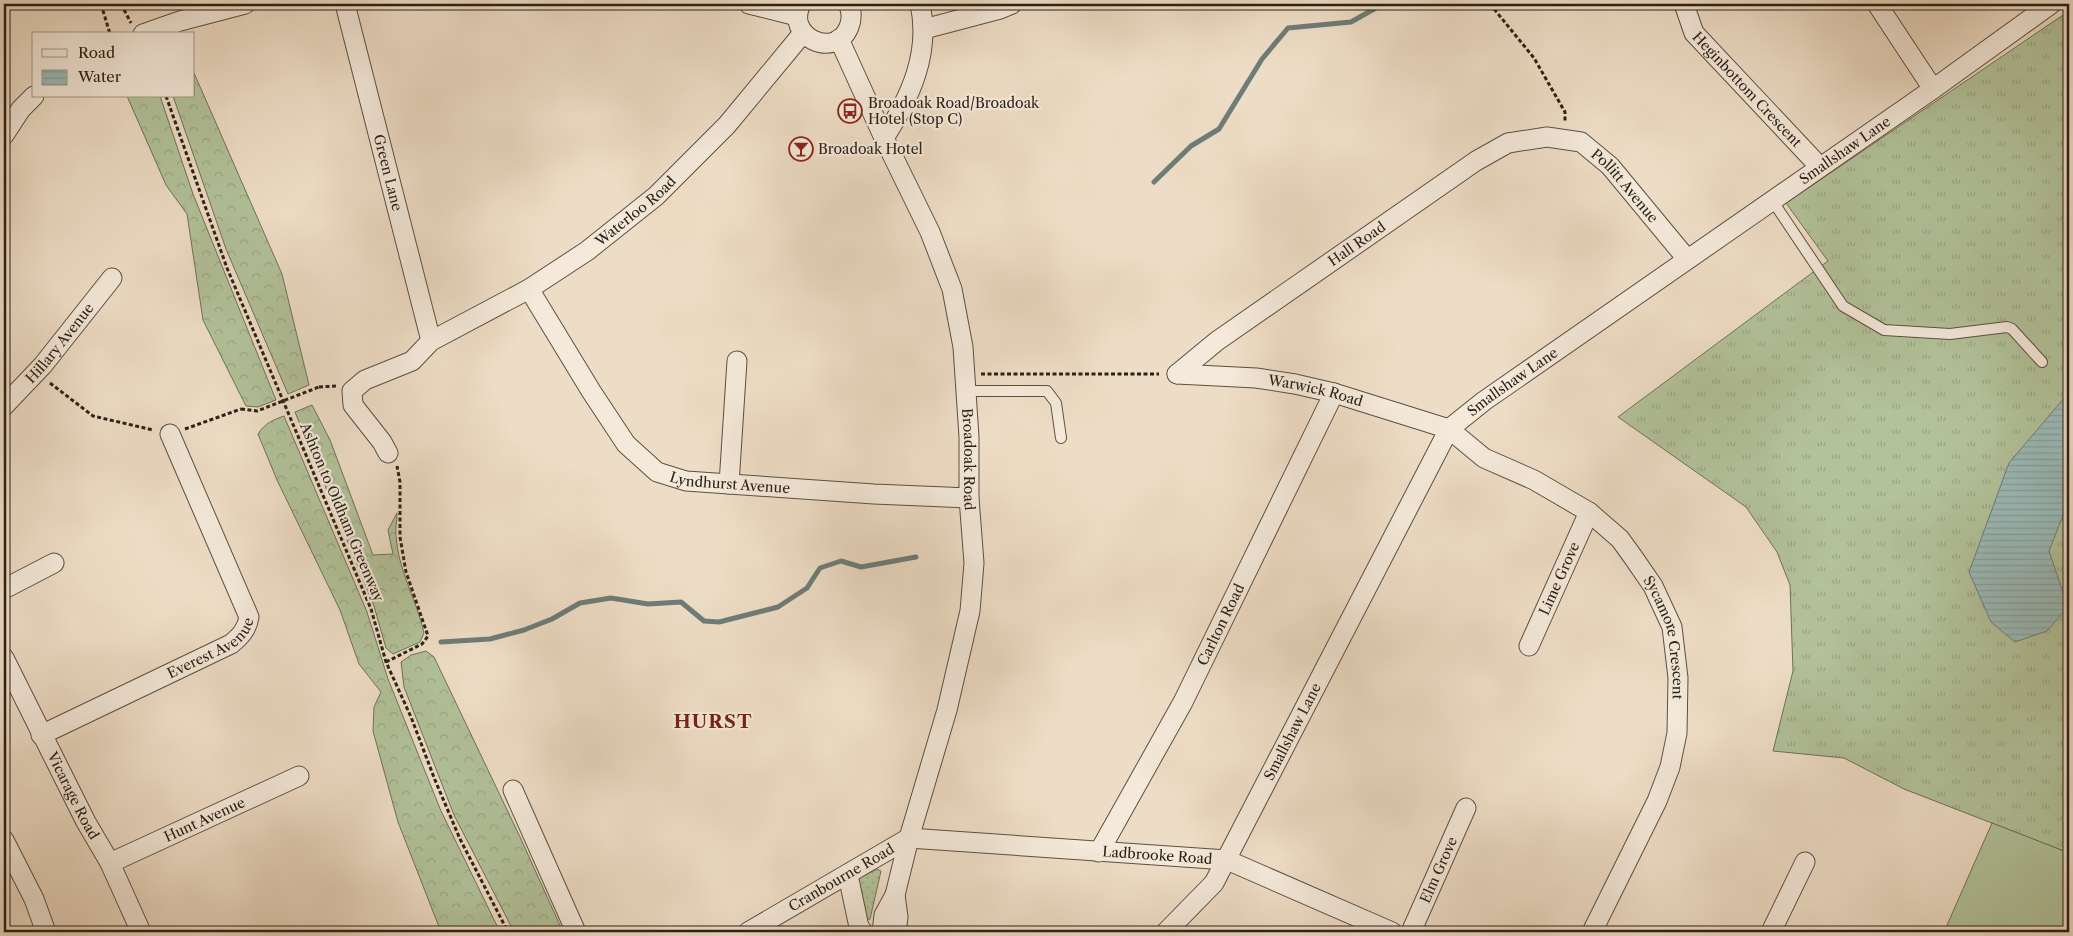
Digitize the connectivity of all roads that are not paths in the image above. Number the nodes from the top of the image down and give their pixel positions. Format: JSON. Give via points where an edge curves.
{"nodes":[{"id":1,"x":245,"y":4,"type":"edge"},
{"id":2,"x":345,"y":4,"type":"edge"},
{"id":3,"x":749,"y":4,"type":"edge"},
{"id":4,"x":848,"y":4,"type":"edge"},
{"id":5,"x":920,"y":4,"type":"edge"},
{"id":6,"x":1012,"y":4,"type":"edge"},
{"id":7,"x":1684,"y":4,"type":"edge"},
{"id":8,"x":1877,"y":4,"type":"edge"},
{"id":9,"x":2051,"y":4,"type":"edge"},
{"id":10,"x":212,"y":8,"type":"edge"},
{"id":11,"x":800,"y":18,"type":"edge"},
{"id":12,"x":924,"y":29,"type":"junction"},
{"id":13,"x":137,"y":30,"type":"edge"},
{"id":14,"x":839,"y":39,"type":"junction"},
{"id":15,"x":1933,"y":89,"type":"junction"},
{"id":16,"x":32,"y":98,"type":"edge"},
{"id":17,"x":4,"y":135,"type":"edge"},
{"id":18,"x":884,"y":138,"type":"junction"},
{"id":19,"x":1556,"y":138,"type":"joint"},
{"id":20,"x":1820,"y":167,"type":"junction"},
{"id":21,"x":1772,"y":200,"type":"junction"},
{"id":22,"x":1687,"y":259,"type":"junction"},
{"id":23,"x":112,"y":278,"type":"dead end"},
{"id":24,"x":529,"y":289,"type":"junction"},
{"id":25,"x":431,"y":340,"type":"junction"},
{"id":26,"x":737,"y":361,"type":"dead end"},
{"id":27,"x":2042,"y":362,"type":"dead end"},
{"id":28,"x":1177,"y":374,"type":"joint"},
{"id":29,"x":966,"y":382,"type":"junction"},
{"id":30,"x":1334,"y":393,"type":"junction"},
{"id":31,"x":4,"y":406,"type":"edge"},
{"id":32,"x":1450,"y":429,"type":"junction"},
{"id":33,"x":170,"y":434,"type":"road end"},
{"id":34,"x":1061,"y":438,"type":"dead end"},
{"id":35,"x":388,"y":453,"type":"road end"},
{"id":36,"x":729,"y":484,"type":"junction"},
{"id":37,"x":969,"y":498,"type":"junction"},
{"id":38,"x":1589,"y":512,"type":"junction"},
{"id":39,"x":54,"y":562,"type":"dead end"},
{"id":40,"x":4,"y":589,"type":"edge"},
{"id":41,"x":1529,"y":646,"type":"dead end"},
{"id":42,"x":4,"y":658,"type":"edge"},
{"id":43,"x":41,"y":735,"type":"junction"},
{"id":44,"x":299,"y":776,"type":"dead end"},
{"id":45,"x":513,"y":790,"type":"dead end"},
{"id":46,"x":1466,"y":808,"type":"dead end"},
{"id":47,"x":909,"y":838,"type":"junction"},
{"id":48,"x":4,"y":840,"type":"edge"},
{"id":49,"x":1099,"y":852,"type":"junction"},
{"id":50,"x":1226,"y":860,"type":"junction"},
{"id":51,"x":1804,"y":862,"type":"dead end"},
{"id":52,"x":110,"y":863,"type":"junction"},
{"id":53,"x":848,"y":875,"type":"junction"},
{"id":54,"x":895,"y":895,"type":"junction"},
{"id":55,"x":46,"y":932,"type":"edge"},
{"id":56,"x":141,"y":932,"type":"edge"},
{"id":57,"x":576,"y":932,"type":"edge"},
{"id":58,"x":748,"y":932,"type":"edge"},
{"id":59,"x":863,"y":932,"type":"edge"},
{"id":60,"x":882,"y":932,"type":"edge"},
{"id":61,"x":896,"y":932,"type":"edge"},
{"id":62,"x":1166,"y":932,"type":"edge"},
{"id":63,"x":1392,"y":932,"type":"edge"},
{"id":64,"x":1411,"y":932,"type":"edge"},
{"id":65,"x":1592,"y":932,"type":"edge"},
{"id":66,"x":1771,"y":932,"type":"edge"}],
"edges":[{"from":1,"to":10,"type":"street"},
{"from":2,"to":25,"type":"street","name":"Green Lane"},
{"from":3,"to":11,"type":"street"},
{"from":4,"to":14,"type":"street","via":[[850,25]]},
{"from":5,"to":12,"type":"street"},
{"from":6,"to":12,"type":"street"},
{"from":7,"to":20,"type":"street","name":"Heginbottom Crescent","via":[[1694,33]]},
{"from":8,"to":15,"type":"street"},
{"from":9,"to":15,"type":"street","name":"Smallshaw Lane"},
{"from":10,"to":13,"type":"street","via":[[180,21]]},
{"from":11,"to":14,"type":"street","via":[[816,42],[824,44]]},
{"from":11,"to":24,"type":"street","name":"Waterloo Road","via":[[727,125],[656,196],[587,251]]},
{"from":12,"to":18,"type":"street","via":[[912,90]]},
{"from":14,"to":18,"type":"street","name":"Broadoak Road"},
{"from":15,"to":20,"type":"street","name":"Smallshaw Lane"},
{"from":16,"to":17,"type":"street"},
{"from":18,"to":29,"type":"street","name":"Broadoak Road","via":[[930,232],[952,289]]},
{"from":19,"to":22,"type":"street","name":"Pollitt Avenue","via":[[1581,142],[1610,166]]},
{"from":19,"to":28,"type":"street","name":"Hall Road","via":[[1508,143],[1476,161],[1217,341]]},
{"from":20,"to":21,"type":"street","name":"Smallshaw Lane"},
{"from":21,"to":22,"type":"street","name":"Smallshaw Lane"},
{"from":21,"to":27,"type":"lane","via":[[1843,306],[1884,330],[1950,334],[2008,327]]},
{"from":22,"to":32,"type":"street","name":"Smallshaw Lane","via":[[1484,401]]},
{"from":23,"to":31,"type":"street","name":"Hillary Avenue","via":[[36,372]]},
{"from":24,"to":25,"type":"street","name":"Waterloo Road"},
{"from":24,"to":36,"type":"street","name":"Lyndhurst Avenue","via":[[626,444],[657,472],[686,481]]},
{"from":25,"to":35,"type":"street","via":[[412,361],[365,380],[352,391],[353,405]]},
{"from":26,"to":36,"type":"street"},
{"from":28,"to":30,"type":"street","name":"Warwick Road","via":[[1256,378]]},
{"from":29,"to":34,"type":"lane","via":[[1047,391],[1056,403]]},
{"from":29,"to":37,"type":"street","name":"Broadoak Road"},
{"from":30,"to":32,"type":"street","name":"Warwick Road"},
{"from":30,"to":49,"type":"street","name":"Carlton Road","via":[[1183,702]]},
{"from":32,"to":38,"type":"street","name":"Sycamore Crescent","via":[[1484,458],[1534,480]]},
{"from":32,"to":50,"type":"street","name":"Smallshaw Lane"},
{"from":33,"to":43,"type":"street","name":"Everest Avenue","via":[[249,616],[248,625],[232,644]]},
{"from":36,"to":37,"type":"street","name":"Lyndhurst Avenue"},
{"from":37,"to":47,"type":"street","name":"Broadoak Road","via":[[974,563],[970,611],[947,710]]},
{"from":38,"to":41,"type":"street","name":"Lime Grove"},
{"from":38,"to":65,"type":"street","name":"Sycamore Crescent","via":[[1620,539],[1653,586],[1672,627],[1678,678],[1677,733],[1670,767],[1657,801]]},
{"from":39,"to":40,"type":"street"},
{"from":42,"to":43,"type":"street","name":"Vicarage Road"},
{"from":43,"to":52,"type":"street","name":"Vicarage Road"},
{"from":44,"to":52,"type":"street","name":"Hunt Avenue"},
{"from":45,"to":57,"type":"street"},
{"from":46,"to":64,"type":"street","name":"Elm Grove"},
{"from":47,"to":49,"type":"street","name":"Ladbrooke Road"},
{"from":47,"to":53,"type":"street","name":"Cranbourne Road"},
{"from":47,"to":54,"type":"street","name":"Broadoak Road"},
{"from":48,"to":55,"type":"street","via":[[34,898]]},
{"from":49,"to":50,"type":"street","name":"Ladbrooke Road"},
{"from":50,"to":62,"type":"street","name":"Smallshaw Lane","via":[[1214,883]]},
{"from":50,"to":63,"type":"street","name":"Ladbrooke Road"},
{"from":51,"to":66,"type":"street"},
{"from":52,"to":56,"type":"street","name":"Vicarage Road"},
{"from":53,"to":58,"type":"street","name":"Cranbourne Road"},
{"from":53,"to":59,"type":"street","via":[[859,927]]},
{"from":54,"to":60,"type":"street","name":"Broadoak Road","via":[[884,916]]},
{"from":54,"to":61,"type":"street","name":"Broadoak Road"}]}
